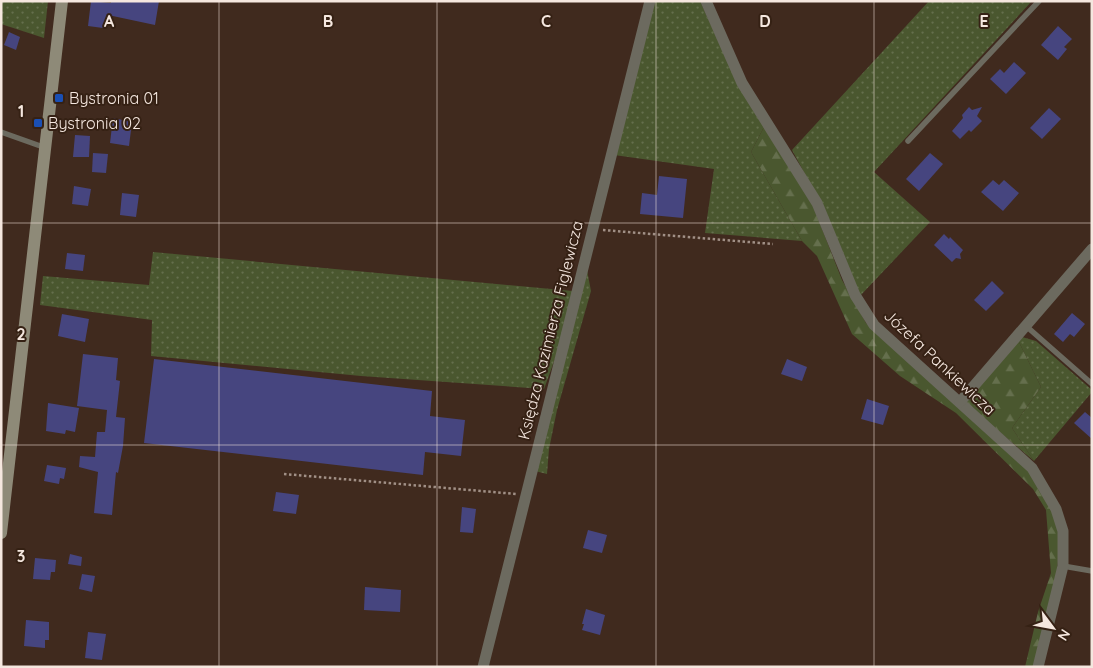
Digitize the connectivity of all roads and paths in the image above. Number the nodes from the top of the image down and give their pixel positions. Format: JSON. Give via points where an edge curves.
{"nodes":[{"id":1,"x":62,"y":1,"type":"edge"},
{"id":2,"x":650,"y":1,"type":"edge"},
{"id":3,"x":706,"y":1,"type":"edge"},
{"id":4,"x":1039,"y":1,"type":"edge"},
{"id":5,"x":1,"y":132,"type":"edge"},
{"id":6,"x":908,"y":141,"type":"dead end"},
{"id":7,"x":46,"y":148,"type":"junction"},
{"id":8,"x":592,"y":229,"type":"junction"},
{"id":9,"x":773,"y":244,"type":"dead end"},
{"id":10,"x":1092,"y":249,"type":"edge"},
{"id":11,"x":1025,"y":326,"type":"junction"},
{"id":12,"x":1092,"y":384,"type":"edge"},
{"id":13,"x":960,"y":402,"type":"junction"},
{"id":14,"x":284,"y":474,"type":"dead end"},
{"id":15,"x":525,"y":495,"type":"junction"},
{"id":16,"x":1,"y":532,"type":"edge"},
{"id":17,"x":1063,"y":566,"type":"junction"},
{"id":18,"x":1092,"y":571,"type":"edge"},
{"id":19,"x":483,"y":667,"type":"edge"},
{"id":20,"x":1038,"y":667,"type":"edge"}],
"edges":[{"from":1,"to":7,"type":"street"},
{"from":2,"to":8,"type":"street","name":"Księdza Kazimierza Figlewicza"},
{"from":3,"to":13,"type":"street","name":"Józefa Pankiewicza","via":[[742,83],[817,203],[855,295],[874,325]]},
{"from":4,"to":6,"type":"lane"},
{"from":5,"to":7,"type":"lane"},
{"from":7,"to":16,"type":"street"},
{"from":8,"to":9,"type":"path"},
{"from":8,"to":15,"type":"street","name":"Księdza Kazimierza Figlewicza"},
{"from":10,"to":11,"type":"street"},
{"from":11,"to":12,"type":"lane"},
{"from":11,"to":13,"type":"street"},
{"from":13,"to":17,"type":"street","name":"Józefa Pankiewicza","via":[[1032,468],[1056,509],[1063,531]]},
{"from":14,"to":15,"type":"path"},
{"from":15,"to":19,"type":"street","name":"Księdza Kazimierza Figlewicza"},
{"from":17,"to":18,"type":"lane"},
{"from":17,"to":20,"type":"street","name":"Józefa Pankiewicza"}]}
